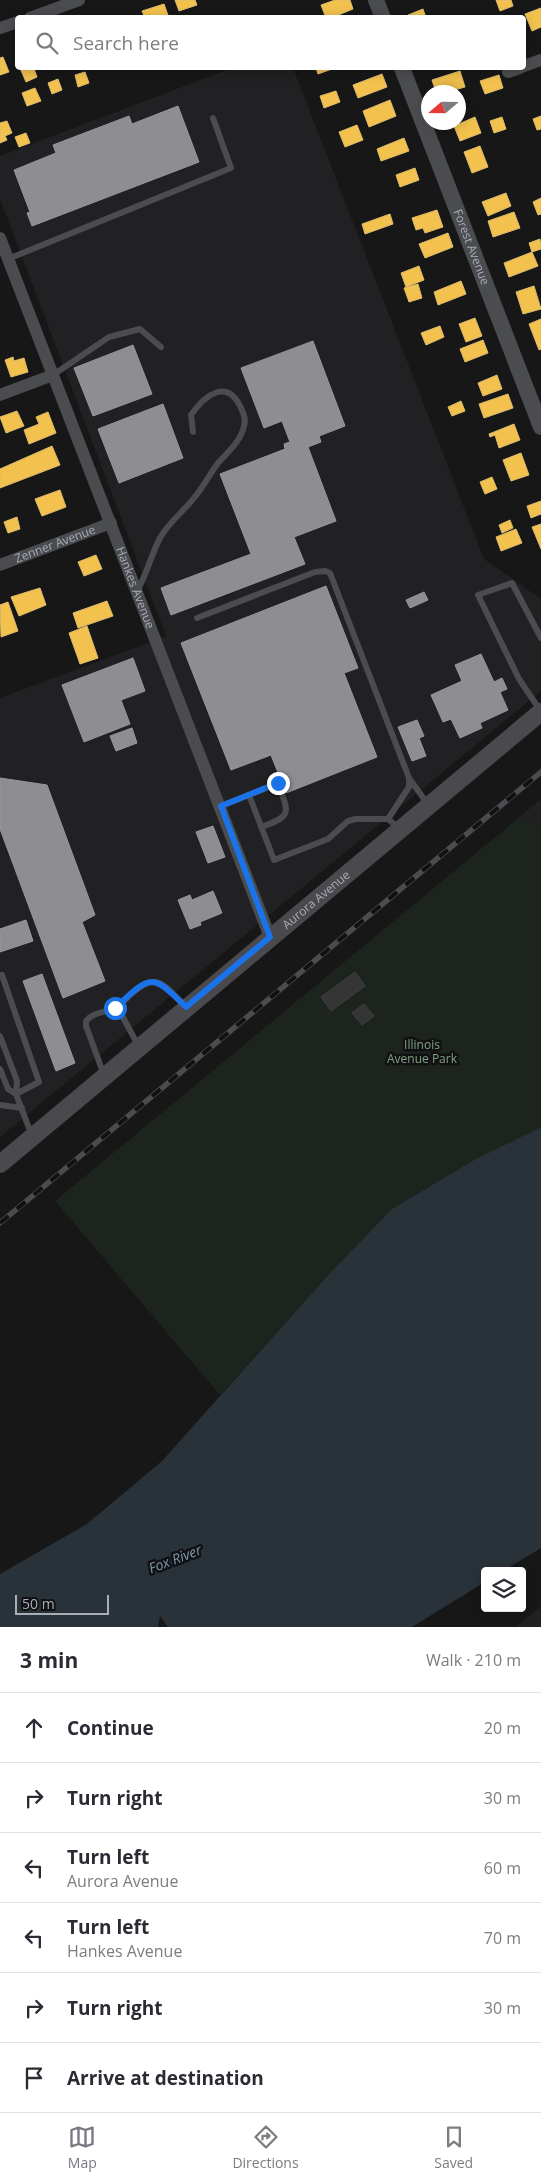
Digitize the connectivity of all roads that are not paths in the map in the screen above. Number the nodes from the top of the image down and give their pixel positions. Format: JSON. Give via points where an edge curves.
{"nodes":[{"id":1,"x":79,"y":0,"type":"edge"},
{"id":2,"x":376,"y":0,"type":"edge"},
{"id":3,"x":38,"y":15,"type":"edge"},
{"id":4,"x":382,"y":15,"type":"edge"},
{"id":5,"x":15,"y":23,"type":"edge"},
{"id":6,"x":0,"y":28,"type":"edge"},
{"id":7,"x":541,"y":60,"type":"edge"},
{"id":8,"x":526,"y":66,"type":"edge"},
{"id":9,"x":403,"y":70,"type":"edge"},
{"id":10,"x":514,"y":70,"type":"edge"},
{"id":11,"x":508,"y":72,"type":"dead end"},
{"id":12,"x":213,"y":118,"type":"dead end"},
{"id":13,"x":0,"y":238,"type":"edge"},
{"id":14,"x":8,"y":259,"type":"junction"},
{"id":15,"x":161,"y":347,"type":"dead end"},
{"id":16,"x":53,"y":375,"type":"junction"},
{"id":17,"x":0,"y":395,"type":"edge"},
{"id":18,"x":541,"y":427,"type":"edge"},
{"id":19,"x":194,"y":432,"type":"dead end"},
{"id":20,"x":111,"y":524,"type":"junction"},
{"id":21,"x":0,"y":565,"type":"edge"},
{"id":22,"x":137,"y":591,"type":"junction"},
{"id":23,"x":197,"y":618,"type":"dead end"},
{"id":24,"x":540,"y":633,"type":"edge"},
{"id":25,"x":541,"y":712,"type":"edge"},
{"id":26,"x":409,"y":778,"type":"junction"},
{"id":27,"x":249,"y":795,"type":"junction"},
{"id":28,"x":221,"y":806,"type":"junction"},
{"id":29,"x":429,"y":806,"type":"junction"},
{"id":30,"x":394,"y":824,"type":"junction"},
{"id":31,"x":262,"y":827,"type":"junction"},
{"id":32,"x":270,"y":937,"type":"junction"},
{"id":33,"x":0,"y":976,"type":"edge"},
{"id":34,"x":186,"y":1007,"type":"junction"},
{"id":35,"x":115,"y":1008,"type":"junction"},
{"id":36,"x":0,"y":1036,"type":"edge"},
{"id":37,"x":139,"y":1047,"type":"junction"},
{"id":38,"x":0,"y":1069,"type":"edge"},
{"id":39,"x":105,"y":1076,"type":"junction"},
{"id":40,"x":16,"y":1094,"type":"junction"},
{"id":41,"x":0,"y":1105,"type":"edge"},
{"id":42,"x":22,"y":1108,"type":"junction"},
{"id":43,"x":33,"y":1136,"type":"junction"},
{"id":44,"x":0,"y":1164,"type":"edge"}],
"edges":[{"from":1,"to":3,"type":"street"},
{"from":2,"to":4,"type":"street"},
{"from":5,"to":6,"type":"street"},
{"from":7,"to":8,"type":"street"},
{"from":9,"to":18,"type":"street","name":"Forest Avenue"},
{"from":10,"to":11,"type":"street"},
{"from":12,"to":14,"type":"lane","via":[[231,168]]},
{"from":13,"to":14,"type":"street","name":"Hankes Avenue"},
{"from":14,"to":16,"type":"street","name":"Hankes Avenue"},
{"from":15,"to":16,"type":"lane","via":[[140,329],[109,337]]},
{"from":16,"to":17,"type":"street"},
{"from":16,"to":20,"type":"street","name":"Hankes Avenue"},
{"from":19,"to":22,"type":"lane","via":[[190,415],[200,401],[218,392],[230,392],[238,400],[245,415],[236,443],[160,537]]},
{"from":20,"to":21,"type":"street","name":"Zenner Avenue"},
{"from":20,"to":22,"type":"street","name":"Hankes Avenue"},
{"from":22,"to":28,"type":"street","name":"Hankes Avenue"},
{"from":23,"to":26,"type":"lane","via":[[315,572],[330,573]]},
{"from":24,"to":25,"type":"lane","via":[[512,583],[478,594],[519,679]]},
{"from":25,"to":29,"type":"main road","name":"Aurora Avenue"},
{"from":26,"to":29,"type":"lane"},
{"from":26,"to":30,"type":"lane","via":[[409,787]]},
{"from":27,"to":28,"type":"lane"},
{"from":27,"to":31,"type":"lane"},
{"from":27,"to":31,"type":"lane","via":[[278,783],[286,814],[279,821]]},
{"from":28,"to":32,"type":"street","name":"Hankes Avenue"},
{"from":29,"to":30,"type":"main road","name":"Aurora Avenue"},
{"from":30,"to":31,"type":"lane","via":[[356,819],[348,821],[328,839],[274,860]]},
{"from":30,"to":32,"type":"main road","name":"Aurora Avenue"},
{"from":32,"to":34,"type":"main road","name":"Aurora Avenue"},
{"from":33,"to":40,"type":"lane","via":[[39,1082]]},
{"from":34,"to":35,"type":"lane","via":[[159,982],[149,981],[142,983]]},
{"from":34,"to":37,"type":"main road","name":"Aurora Avenue"},
{"from":35,"to":37,"type":"lane"},
{"from":35,"to":39,"type":"lane","via":[[90,1016],[86,1021]]},
{"from":36,"to":40,"type":"lane","via":[[17,1081]]},
{"from":37,"to":39,"type":"main road","name":"Aurora Avenue"},
{"from":38,"to":40,"type":"lane","via":[[8,1089]]},
{"from":39,"to":43,"type":"main road","name":"Aurora Avenue"},
{"from":40,"to":42,"type":"lane"},
{"from":41,"to":42,"type":"lane"},
{"from":42,"to":43,"type":"lane"},
{"from":43,"to":44,"type":"main road","name":"Aurora Avenue"}]}
